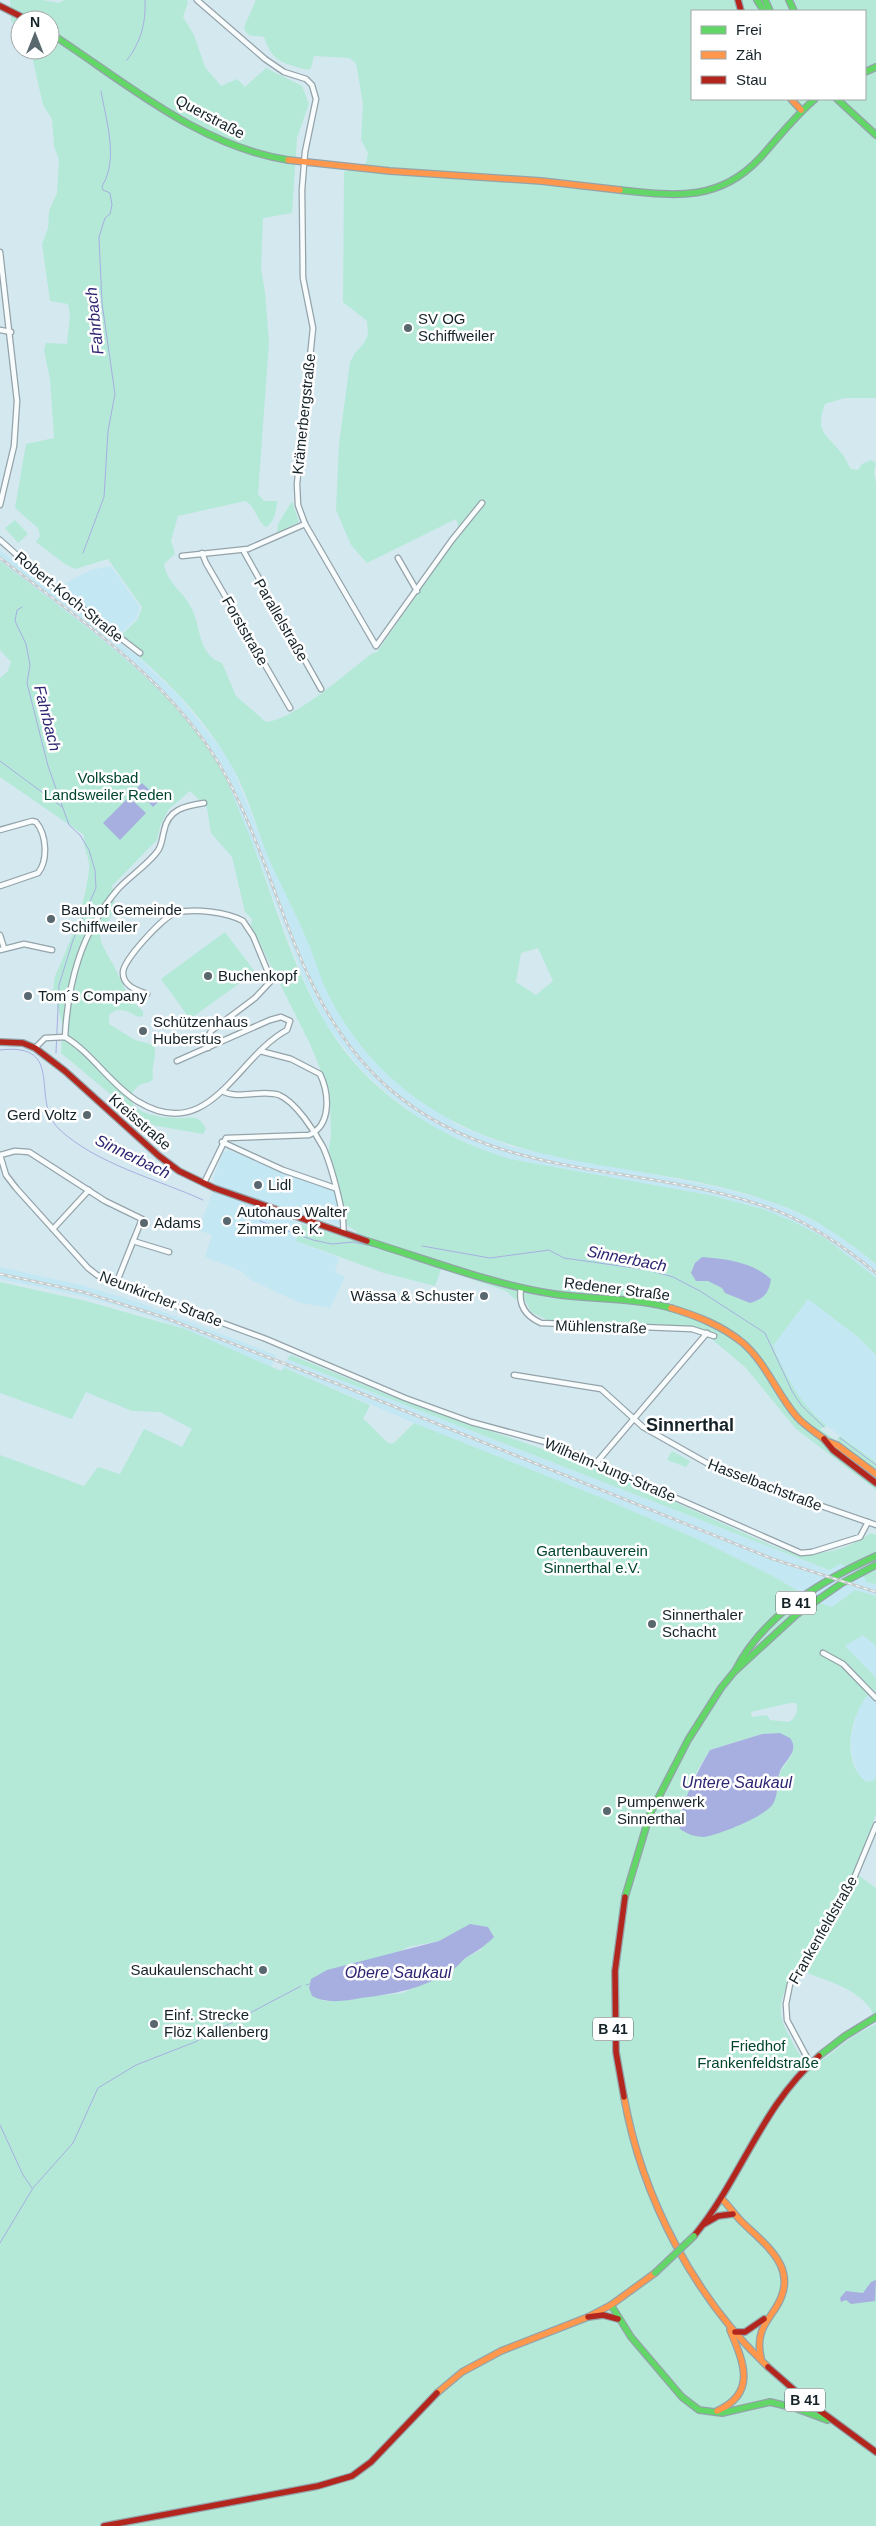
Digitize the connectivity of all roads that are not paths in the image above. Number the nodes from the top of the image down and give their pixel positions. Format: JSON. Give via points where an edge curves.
{"nodes":[{"id":1,"x":197,"y":0,"type":"edge"},
{"id":2,"x":60,"y":39,"type":"edge"},
{"id":3,"x":792,"y":100,"type":"edge"},
{"id":4,"x":813,"y":100,"type":"edge"},
{"id":5,"x":838,"y":100,"type":"edge"},
{"id":6,"x":801,"y":110,"type":"junction"},
{"id":7,"x":876,"y":135,"type":"edge"},
{"id":8,"x":304,"y":162,"type":"junction"},
{"id":9,"x":0,"y":252,"type":"edge"},
{"id":10,"x":0,"y":330,"type":"edge"},
{"id":11,"x":11,"y":332,"type":"junction"},
{"id":12,"x":482,"y":503,"type":"dead end"},
{"id":13,"x":0,"y":505,"type":"edge"},
{"id":14,"x":305,"y":524,"type":"junction"},
{"id":15,"x":0,"y":540,"type":"edge"},
{"id":16,"x":243,"y":550,"type":"junction"},
{"id":17,"x":202,"y":553,"type":"junction"},
{"id":18,"x":182,"y":556,"type":"dead end"},
{"id":19,"x":398,"y":558,"type":"dead end"},
{"id":20,"x":417,"y":592,"type":"junction"},
{"id":21,"x":140,"y":653,"type":"dead end"},
{"id":22,"x":321,"y":689,"type":"dead end"},
{"id":23,"x":290,"y":708,"type":"dead end"},
{"id":24,"x":204,"y":803,"type":"dead end"},
{"id":25,"x":0,"y":830,"type":"edge"},
{"id":26,"x":0,"y":886,"type":"edge"},
{"id":27,"x":0,"y":935,"type":"edge"},
{"id":28,"x":2,"y":949,"type":"edge"},
{"id":29,"x":52,"y":950,"type":"dead end"},
{"id":30,"x":147,"y":994,"type":"dead end"},
{"id":31,"x":63,"y":1037,"type":"junction"},
{"id":32,"x":0,"y":1042,"type":"edge"},
{"id":33,"x":35,"y":1048,"type":"junction"},
{"id":34,"x":208,"y":1048,"type":"junction"},
{"id":35,"x":260,"y":1051,"type":"junction"},
{"id":36,"x":177,"y":1061,"type":"dead end"},
{"id":37,"x":222,"y":1091,"type":"junction"},
{"id":38,"x":313,"y":1133,"type":"junction"},
{"id":39,"x":222,"y":1142,"type":"junction"},
{"id":40,"x":0,"y":1155,"type":"edge"},
{"id":41,"x":204,"y":1183,"type":"junction"},
{"id":42,"x":335,"y":1188,"type":"junction"},
{"id":43,"x":89,"y":1190,"type":"junction"},
{"id":44,"x":53,"y":1229,"type":"junction"},
{"id":45,"x":342,"y":1232,"type":"junction"},
{"id":46,"x":359,"y":1238,"type":"joint"},
{"id":47,"x":133,"y":1241,"type":"junction"},
{"id":48,"x":169,"y":1252,"type":"dead end"},
{"id":49,"x":116,"y":1284,"type":"junction"},
{"id":50,"x":521,"y":1288,"type":"junction"},
{"id":51,"x":707,"y":1333,"type":"junction"},
{"id":52,"x":714,"y":1336,"type":"dead end"},
{"id":53,"x":287,"y":1348,"type":"joint"},
{"id":54,"x":514,"y":1376,"type":"dead end"},
{"id":55,"x":633,"y":1419,"type":"junction"},
{"id":56,"x":826,"y":1441,"type":"junction"},
{"id":57,"x":597,"y":1462,"type":"junction"},
{"id":58,"x":876,"y":1474,"type":"edge"},
{"id":59,"x":876,"y":1483,"type":"edge"},
{"id":60,"x":868,"y":1522,"type":"junction"},
{"id":61,"x":876,"y":1525,"type":"edge"},
{"id":62,"x":876,"y":1556,"type":"edge"},
{"id":63,"x":876,"y":1565,"type":"edge"},
{"id":64,"x":823,"y":1653,"type":"dead end"},
{"id":65,"x":735,"y":1671,"type":"junction"},
{"id":66,"x":876,"y":1698,"type":"edge"},
{"id":67,"x":876,"y":1825,"type":"edge"},
{"id":68,"x":876,"y":2017,"type":"edge"},
{"id":69,"x":810,"y":2063,"type":"junction"},
{"id":70,"x":721,"y":2201,"type":"junction"},
{"id":71,"x":735,"y":2216,"type":"junction"},
{"id":72,"x":704,"y":2224,"type":"junction"},
{"id":73,"x":611,"y":2305,"type":"junction"},
{"id":74,"x":588,"y":2317,"type":"junction"},
{"id":75,"x":766,"y":2318,"type":"junction"},
{"id":76,"x":618,"y":2319,"type":"junction"},
{"id":77,"x":728,"y":2324,"type":"junction"},
{"id":78,"x":735,"y":2332,"type":"junction"},
{"id":79,"x":762,"y":2361,"type":"junction"},
{"id":80,"x":708,"y":2412,"type":"junction"},
{"id":81,"x":838,"y":2425,"type":"junction"},
{"id":82,"x":876,"y":2452,"type":"edge"},
{"id":83,"x":104,"y":2526,"type":"edge"}],
"edges":[{"from":1,"to":8,"type":"street","name":"Krämerbergstraße","via":[[265,59],[284,72],[312,84],[316,108]]},
{"from":2,"to":8,"type":"main road","name":"Querstraße","via":[[199,129],[244,150],[273,159]]},
{"from":3,"to":6,"type":"main road"},
{"from":4,"to":6,"type":"main road","name":"Querstraße"},
{"from":5,"to":7,"type":"main road"},
{"from":6,"to":8,"type":"main road","name":"Querstraße","via":[[762,157],[738,179],[722,187],[693,193],[660,193]]},
{"from":8,"to":14,"type":"street","name":"Krämerbergstraße","via":[[301,252],[313,328],[297,484],[298,505]]},
{"from":9,"to":11,"type":"street"},
{"from":10,"to":11,"type":"street"},
{"from":11,"to":13,"type":"street","via":[[17,423]]},
{"from":12,"to":20,"type":"street"},
{"from":14,"to":16,"type":"street"},
{"from":14,"to":20,"type":"street","name":"Krämerbergstraße","via":[[376,646]]},
{"from":15,"to":21,"type":"street","name":"Robert-Koch-Straße","via":[[31,569]]},
{"from":16,"to":17,"type":"street"},
{"from":16,"to":22,"type":"street","name":"Parallelstraße"},
{"from":17,"to":18,"type":"street"},
{"from":17,"to":23,"type":"street","name":"Forststraße"},
{"from":19,"to":20,"type":"street"},
{"from":24,"to":31,"type":"street","via":[[186,806],[171,814],[159,849],[120,887],[97,921],[72,975]]},
{"from":25,"to":26,"type":"street","via":[[36,822],[45,846],[38,873]]},
{"from":27,"to":28,"type":"street"},
{"from":28,"to":29,"type":"street","via":[[24,944]]},
{"from":30,"to":34,"type":"street","via":[[130,986],[123,978],[123,969],[164,920],[184,912],[208,912],[243,921],[253,936],[270,982],[255,998],[211,1031]]},
{"from":31,"to":33,"type":"street","via":[[42,1040]]},
{"from":31,"to":37,"type":"street","via":[[130,1096],[158,1111],[187,1113]]},
{"from":32,"to":33,"type":"main road","name":"Kreisstraße","via":[[23,1043]]},
{"from":33,"to":41,"type":"main road","name":"Kreisstraße","via":[[159,1156],[178,1171]]},
{"from":34,"to":35,"type":"street","via":[[281,1017],[288,1019],[290,1027]]},
{"from":34,"to":36,"type":"street"},
{"from":35,"to":37,"type":"street"},
{"from":35,"to":38,"type":"street","via":[[291,1059],[320,1074],[326,1096],[326,1114],[321,1126]]},
{"from":37,"to":38,"type":"street","via":[[282,1096],[299,1111]]},
{"from":38,"to":39,"type":"street","via":[[230,1137]]},
{"from":38,"to":42,"type":"street","via":[[325,1152]]},
{"from":39,"to":41,"type":"street"},
{"from":39,"to":42,"type":"street","via":[[283,1170]]},
{"from":40,"to":43,"type":"street","via":[[29,1152]]},
{"from":40,"to":44,"type":"street","name":"Neunkircher Straße","via":[[11,1182]]},
{"from":41,"to":45,"type":"main road","name":"Kreisstraße"},
{"from":42,"to":45,"type":"street","via":[[343,1212]]},
{"from":43,"to":44,"type":"street"},
{"from":43,"to":47,"type":"street","via":[[142,1219]]},
{"from":44,"to":49,"type":"street","name":"Neunkircher Straße","via":[[96,1275]]},
{"from":45,"to":46,"type":"main road","name":"Kreisstraße"},
{"from":46,"to":50,"type":"main road","name":"Redener Straße"},
{"from":47,"to":48,"type":"street"},
{"from":47,"to":49,"type":"street"},
{"from":49,"to":53,"type":"street","name":"Neunkircher Straße"},
{"from":50,"to":51,"type":"street","name":"Mühlenstraße","via":[[521,1305],[533,1320],[541,1324],[692,1329]]},
{"from":50,"to":56,"type":"main road","name":"Redener Straße","via":[[652,1303],[700,1317],[724,1329],[744,1344],[769,1374],[797,1417]]},
{"from":51,"to":52,"type":"street","name":"Mühlenstraße"},
{"from":51,"to":55,"type":"street"},
{"from":53,"to":57,"type":"street","name":"Wilhelm-Jung-Straße","via":[[405,1398],[471,1422],[553,1444]]},
{"from":54,"to":55,"type":"street","name":"Hasselbachstraße","via":[[601,1388]]},
{"from":55,"to":57,"type":"street"},
{"from":55,"to":60,"type":"street","name":"Hasselbachstraße","via":[[720,1471]]},
{"from":56,"to":58,"type":"main road","name":"Redener Straße","via":[[837,1444]]},
{"from":56,"to":59,"type":"main road","name":"Redener Straße"},
{"from":57,"to":60,"type":"street","name":"Wilhelm-Jung-Straße","via":[[801,1552],[812,1552],[860,1537]]},
{"from":60,"to":61,"type":"street","name":"Hasselbachstraße"},
{"from":62,"to":65,"type":"main road","number":"B 41","via":[[837,1576],[786,1611],[745,1651]]},
{"from":63,"to":65,"type":"main road","number":"B 41","via":[[844,1581],[798,1612]]},
{"from":64,"to":66,"type":"street","via":[[843,1664]]},
{"from":65,"to":77,"type":"main road","number":"B 41","via":[[683,1748],[654,1806],[628,1882],[616,1947],[613,2009],[616,2065],[634,2151],[670,2236]]},
{"from":67,"to":69,"type":"street","name":"Frankenfeldstraße","via":[[852,1883],[790,1984],[787,2020]]},
{"from":68,"to":69,"type":"main road"},
{"from":69,"to":70,"type":"main road","via":[[771,2112]]},
{"from":70,"to":71,"type":"main road"},
{"from":70,"to":72,"type":"main road"},
{"from":71,"to":72,"type":"main road","via":[[718,2216]]},
{"from":71,"to":75,"type":"main road","via":[[770,2248],[782,2268],[783,2294]]},
{"from":72,"to":73,"type":"main road","bridge":true,"via":[[655,2273]]},
{"from":73,"to":74,"type":"main road"},
{"from":73,"to":76,"type":"main road"},
{"from":74,"to":76,"type":"main road","via":[[603,2315]]},
{"from":74,"to":83,"type":"main road","via":[[501,2351],[462,2372],[428,2400],[371,2462],[352,2476],[318,2486]]},
{"from":75,"to":78,"type":"main road","via":[[746,2332]]},
{"from":75,"to":79,"type":"main road","via":[[757,2340]]},
{"from":76,"to":80,"type":"main road","via":[[682,2397],[693,2407]]},
{"from":77,"to":78,"type":"main road","number":"B 41"},
{"from":77,"to":80,"type":"main road","via":[[741,2356],[743,2387],[730,2405]]},
{"from":78,"to":79,"type":"main road","number":"B 41"},
{"from":79,"to":81,"type":"main road","number":"B 41"},
{"from":80,"to":81,"type":"main road","via":[[722,2414],[770,2402]]},
{"from":81,"to":82,"type":"main road","number":"B 41"}]}
